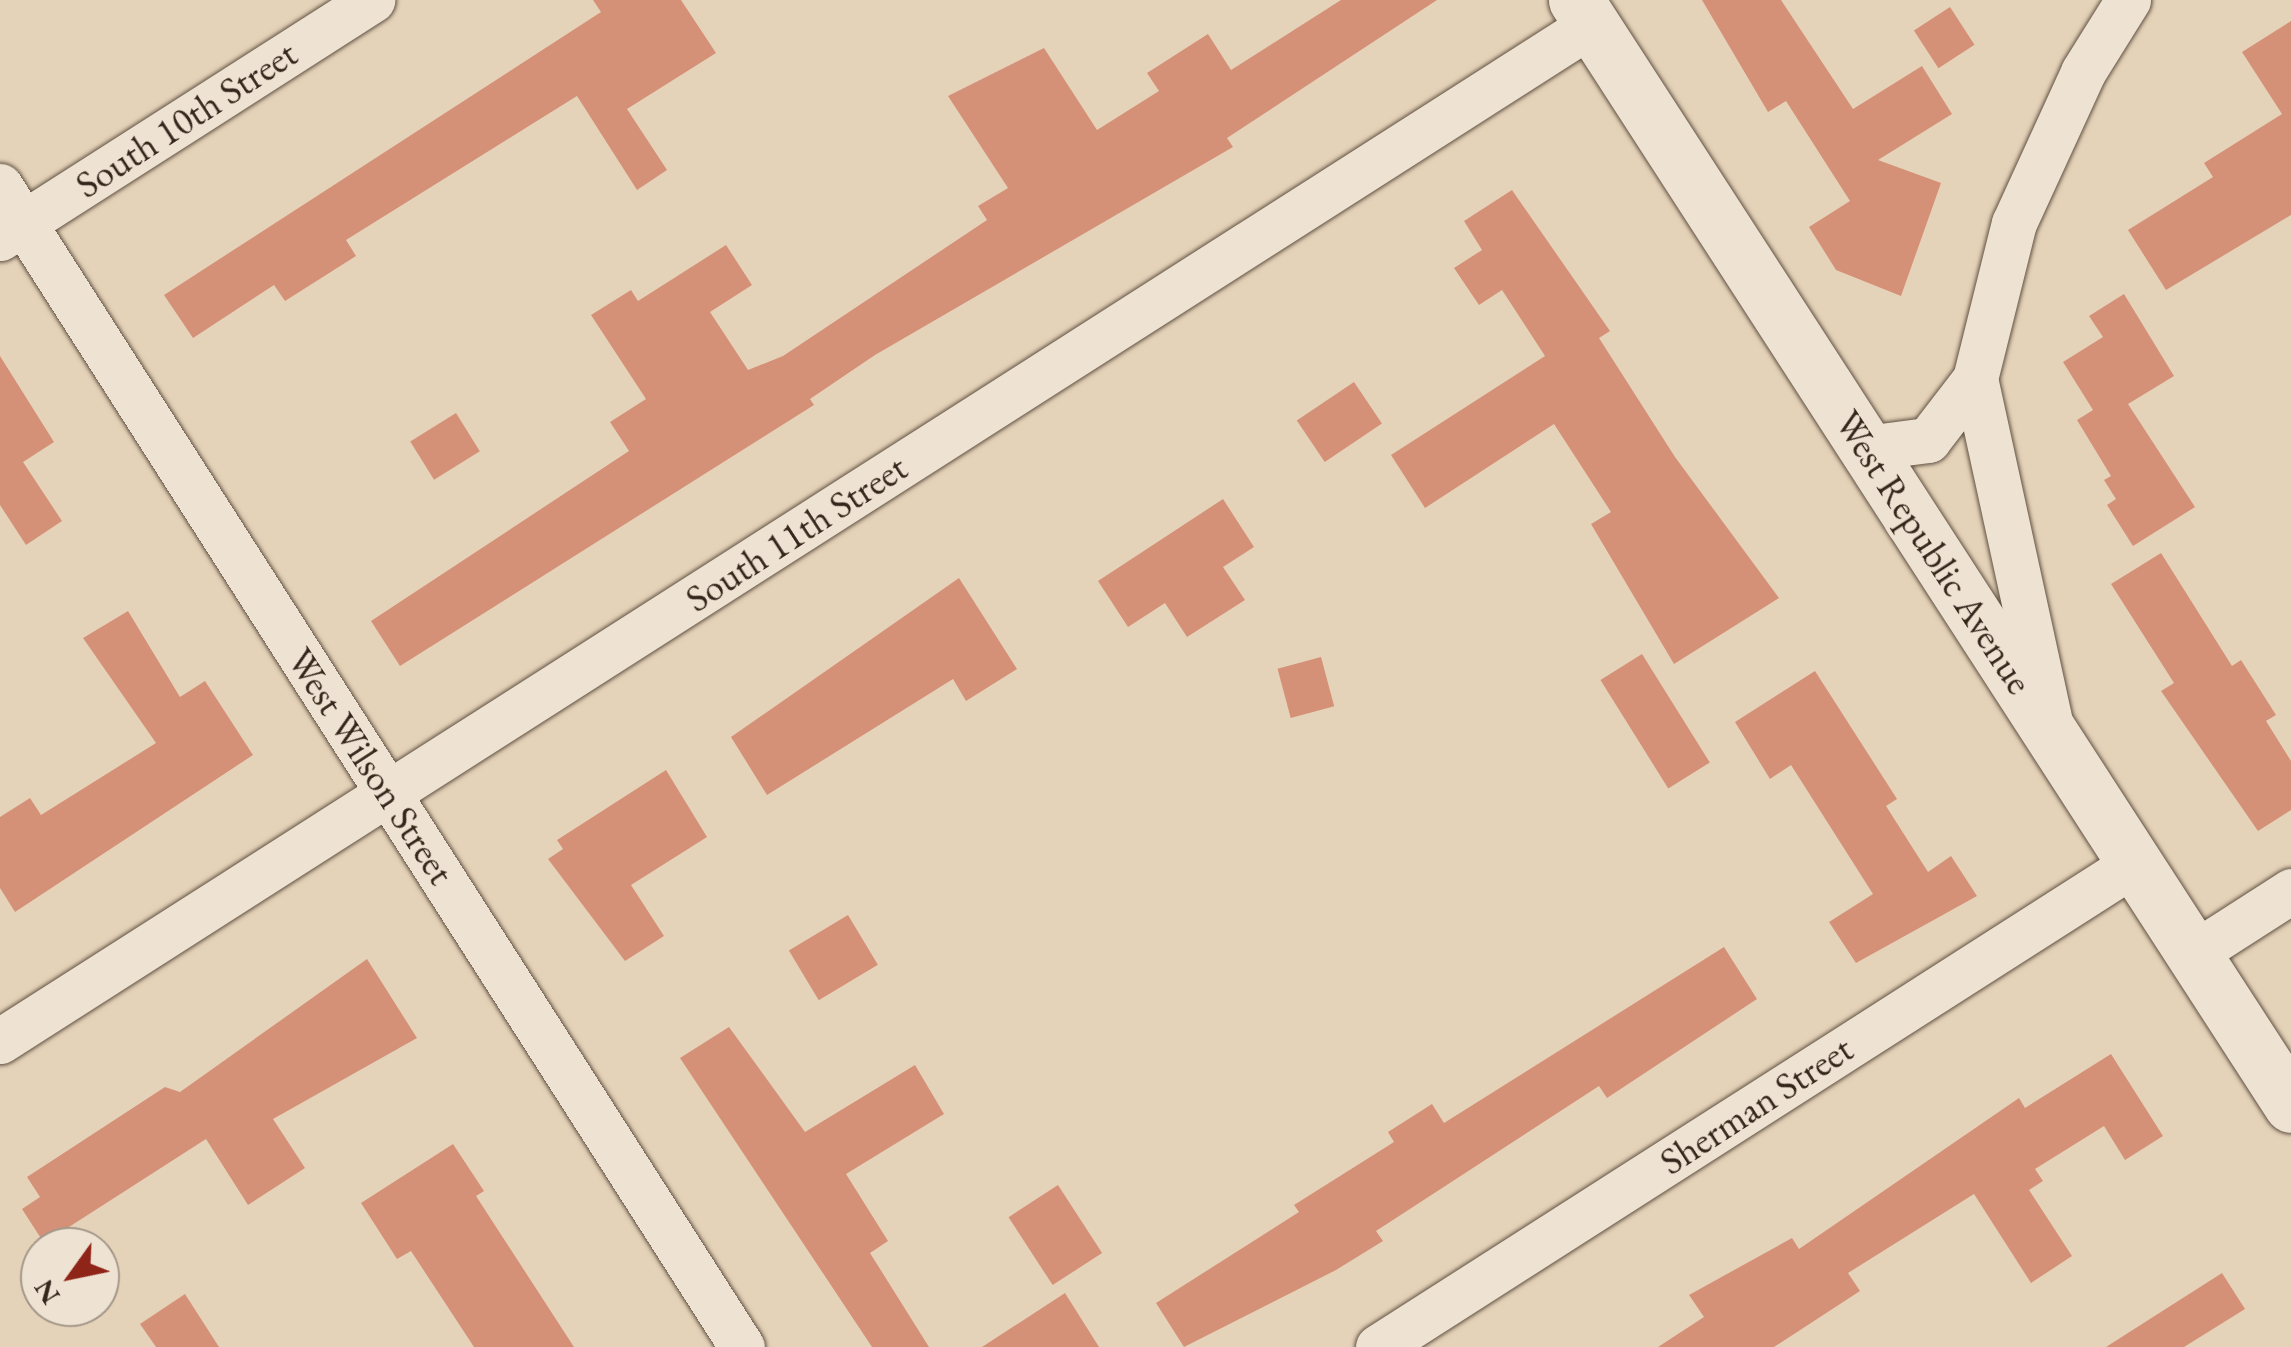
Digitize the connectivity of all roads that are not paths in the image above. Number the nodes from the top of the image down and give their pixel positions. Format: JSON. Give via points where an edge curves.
{"nodes":[{"id":1,"x":372,"y":0,"type":"edge"},
{"id":2,"x":2128,"y":0,"type":"edge"},
{"id":3,"x":1584,"y":12,"type":"edge"},
{"id":4,"x":8,"y":216,"type":"edge"},
{"id":5,"x":1975,"y":380,"type":"junction"},
{"id":6,"x":1866,"y":448,"type":"junction"},
{"id":7,"x":2053,"y":737,"type":"junction"},
{"id":8,"x":388,"y":793,"type":"junction"},
{"id":9,"x":2135,"y":864,"type":"junction"},
{"id":10,"x":2291,"y":891,"type":"edge"},
{"id":11,"x":2193,"y":954,"type":"junction"},
{"id":12,"x":2267,"y":1039,"type":"edge"},
{"id":13,"x":0,"y":1041,"type":"edge"},
{"id":14,"x":2291,"y":1105,"type":"edge"},
{"id":15,"x":742,"y":1347,"type":"edge"},
{"id":16,"x":1378,"y":1347,"type":"edge"}],
"edges":[{"from":1,"to":4,"type":"street","name":"South 10th Street"},
{"from":2,"to":5,"type":"street","via":[[2083,72],[2014,223]]},
{"from":3,"to":6,"type":"street","name":"West Republic Avenue"},
{"from":3,"to":8,"type":"street","name":"South 11th Street"},
{"from":4,"to":8,"type":"street","name":"West Wilson Street"},
{"from":5,"to":6,"type":"street","via":[[1928,440]]},
{"from":5,"to":7,"type":"street"},
{"from":6,"to":7,"type":"street","name":"West Republic Avenue"},
{"from":7,"to":9,"type":"street","name":"West Republic Avenue"},
{"from":8,"to":13,"type":"street","name":"South 11th Street"},
{"from":8,"to":15,"type":"street","name":"West Wilson Street"},
{"from":9,"to":11,"type":"street","name":"West Republic Avenue"},
{"from":9,"to":16,"type":"street","name":"Sherman Street"},
{"from":10,"to":11,"type":"street"},
{"from":11,"to":12,"type":"street","name":"West Republic Avenue"},
{"from":12,"to":14,"type":"street","name":"West Republic Avenue"}]}
